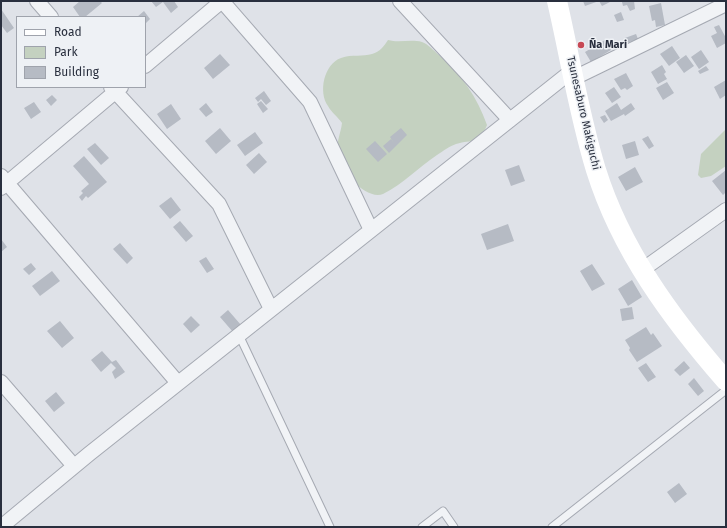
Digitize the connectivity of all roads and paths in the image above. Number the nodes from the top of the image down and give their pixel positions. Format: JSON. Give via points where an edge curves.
{"nodes":[{"id":1,"x":37,"y":1,"type":"edge"},
{"id":2,"x":222,"y":1,"type":"edge"},
{"id":3,"x":400,"y":1,"type":"edge"},
{"id":4,"x":557,"y":1,"type":"edge"},
{"id":5,"x":726,"y":4,"type":"edge"},
{"id":6,"x":50,"y":16,"type":"edge"},
{"id":7,"x":146,"y":65,"type":"edge"},
{"id":8,"x":574,"y":74,"type":"junction"},
{"id":9,"x":116,"y":89,"type":"edge"},
{"id":10,"x":510,"y":120,"type":"junction"},
{"id":11,"x":3,"y":182,"type":"edge"},
{"id":12,"x":726,"y":210,"type":"edge"},
{"id":13,"x":370,"y":230,"type":"junction"},
{"id":14,"x":642,"y":270,"type":"junction"},
{"id":15,"x":271,"y":309,"type":"junction"},
{"id":16,"x":239,"y":335,"type":"junction"},
{"id":17,"x":726,"y":380,"type":"edge"},
{"id":18,"x":1,"y":382,"type":"edge"},
{"id":19,"x":178,"y":383,"type":"junction"},
{"id":20,"x":726,"y":390,"type":"edge"},
{"id":21,"x":74,"y":466,"type":"junction"},
{"id":22,"x":1,"y":527,"type":"edge"},
{"id":23,"x":330,"y":527,"type":"edge"},
{"id":24,"x":422,"y":527,"type":"edge"},
{"id":25,"x":454,"y":527,"type":"edge"},
{"id":26,"x":552,"y":527,"type":"edge"}],
"edges":[{"from":1,"to":6,"type":"street"},
{"from":2,"to":7,"type":"street"},
{"from":2,"to":13,"type":"street","via":[[310,102]]},
{"from":3,"to":10,"type":"street"},
{"from":4,"to":8,"type":"street","name":"Tsunesaburo Makiguchi"},
{"from":5,"to":8,"type":"street"},
{"from":8,"to":10,"type":"street"},
{"from":8,"to":14,"type":"street","name":"Tsunesaburo Makiguchi","via":[[596,171]]},
{"from":9,"to":11,"type":"street"},
{"from":9,"to":15,"type":"street","via":[[219,204]]},
{"from":10,"to":13,"type":"street"},
{"from":11,"to":19,"type":"street"},
{"from":12,"to":14,"type":"street"},
{"from":13,"to":15,"type":"street"},
{"from":14,"to":17,"type":"street","name":"Tsunesaburo Makiguchi","via":[[681,328]]},
{"from":15,"to":16,"type":"street"},
{"from":16,"to":19,"type":"street"},
{"from":16,"to":23,"type":"lane"},
{"from":18,"to":21,"type":"street"},
{"from":19,"to":21,"type":"street"},
{"from":20,"to":26,"type":"lane"},
{"from":21,"to":22,"type":"street"},
{"from":24,"to":25,"type":"lane","via":[[442,511]]}]}
